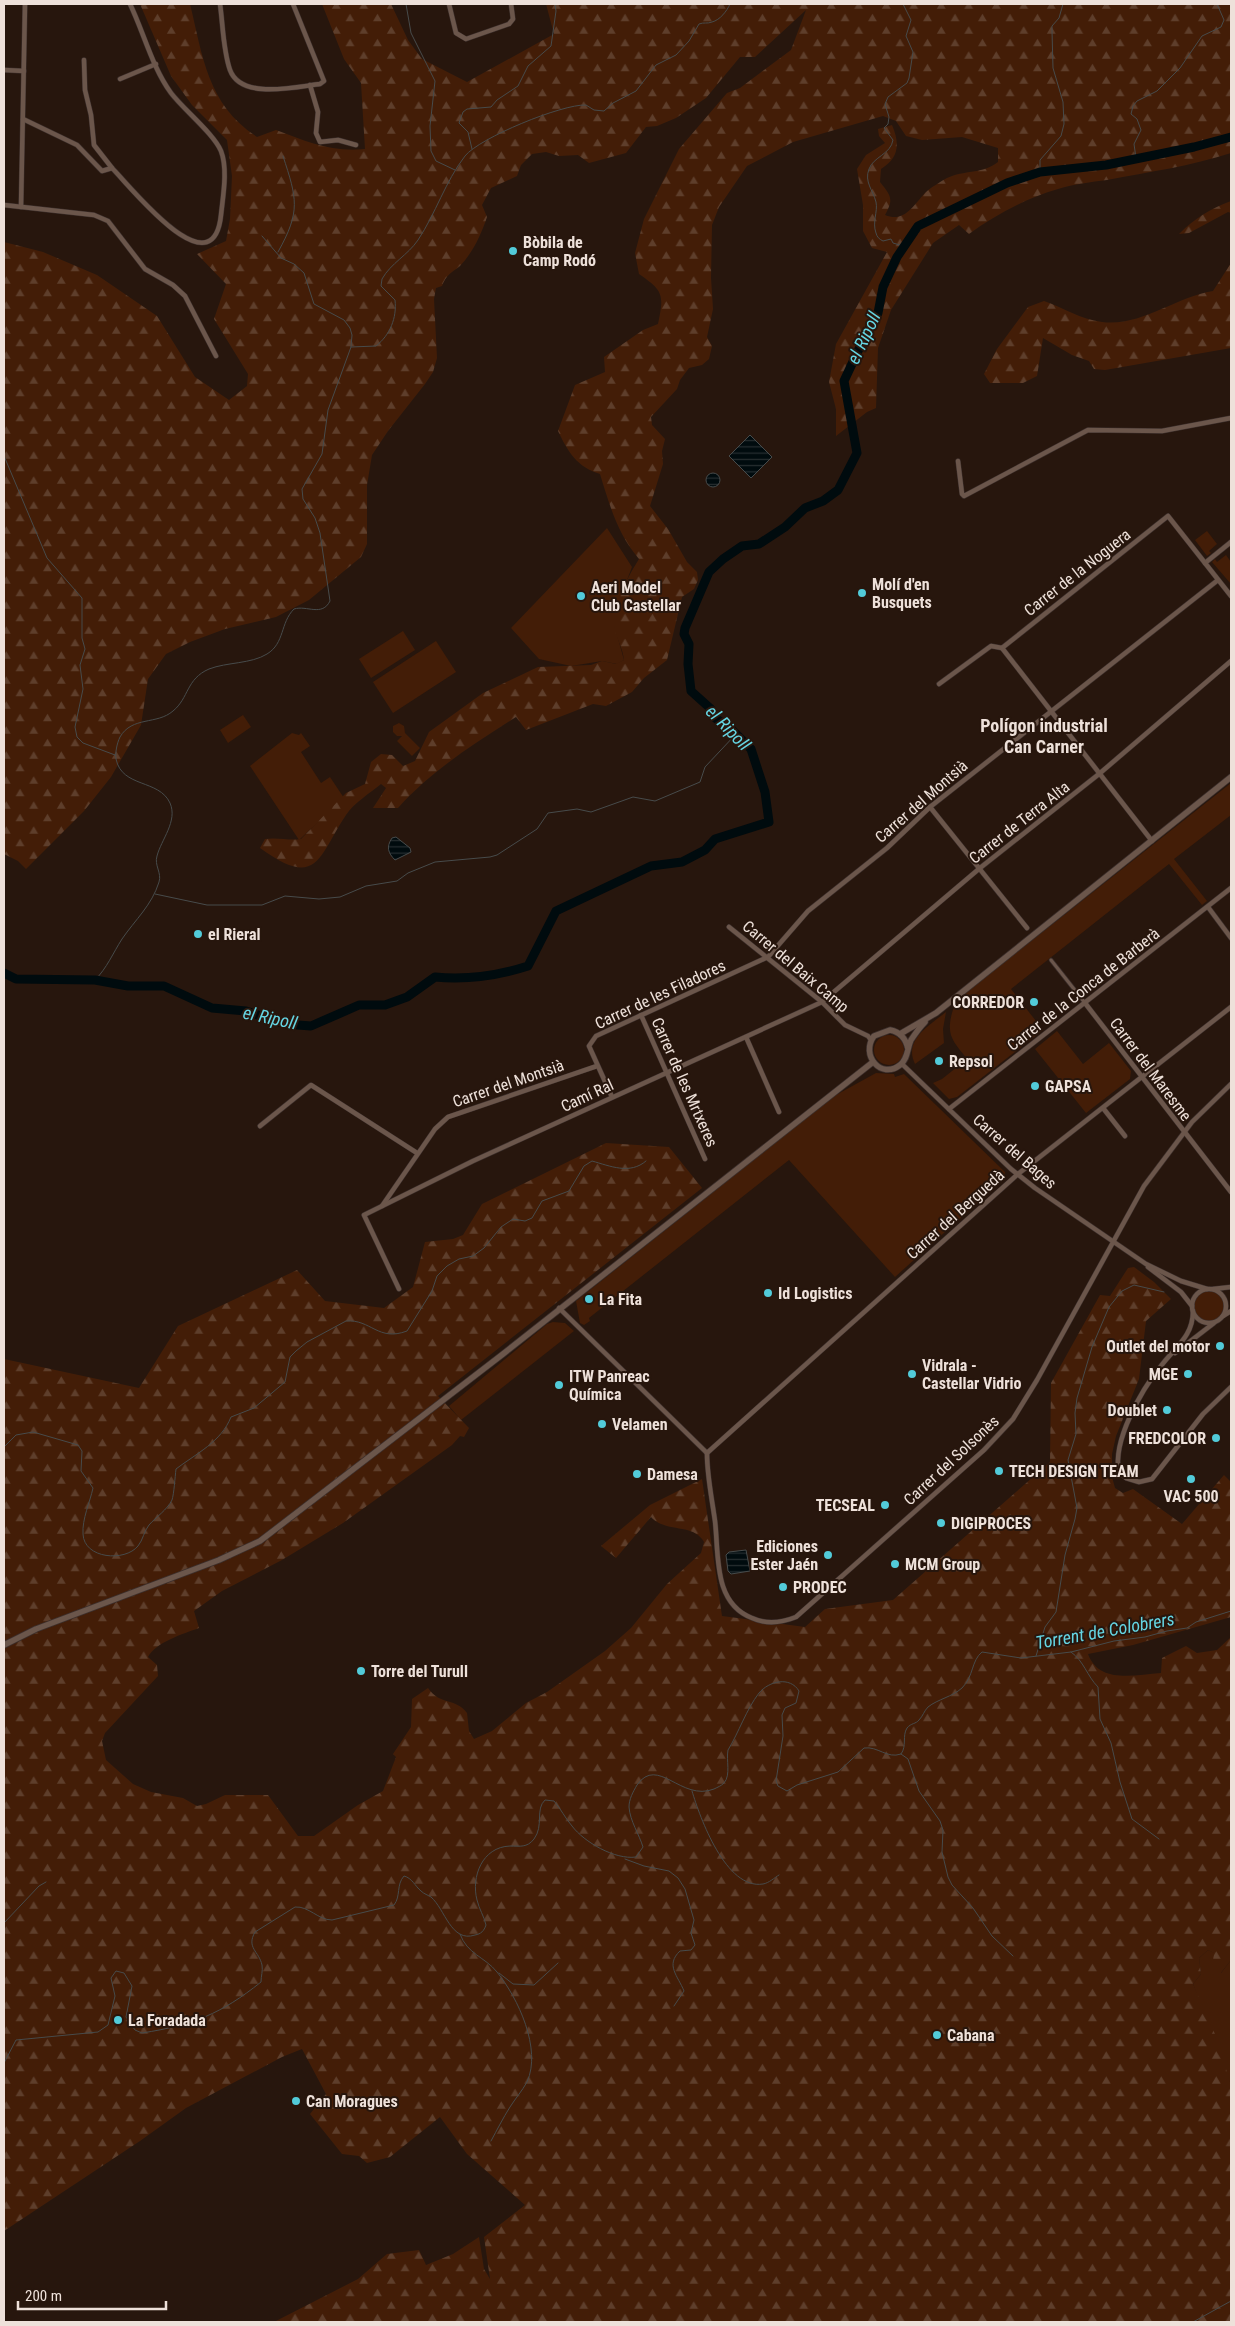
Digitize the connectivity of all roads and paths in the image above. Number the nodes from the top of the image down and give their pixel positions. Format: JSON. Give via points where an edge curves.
{"nodes":[{"id":1,"x":25,"y":4,"type":"edge"},
{"id":2,"x":130,"y":4,"type":"edge"},
{"id":3,"x":220,"y":4,"type":"edge"},
{"id":4,"x":293,"y":4,"type":"edge"},
{"id":5,"x":449,"y":4,"type":"edge"},
{"id":6,"x":511,"y":4,"type":"edge"},
{"id":7,"x":84,"y":60,"type":"dead end"},
{"id":8,"x":156,"y":64,"type":"junction"},
{"id":9,"x":4,"y":70,"type":"edge"},
{"id":10,"x":24,"y":70,"type":"junction"},
{"id":11,"x":120,"y":79,"type":"dead end"},
{"id":12,"x":310,"y":85,"type":"junction"},
{"id":13,"x":23,"y":119,"type":"junction"},
{"id":14,"x":356,"y":145,"type":"dead end"},
{"id":15,"x":112,"y":168,"type":"junction"},
{"id":16,"x":4,"y":205,"type":"edge"},
{"id":17,"x":21,"y":207,"type":"junction"},
{"id":18,"x":216,"y":356,"type":"dead end"},
{"id":19,"x":1231,"y":418,"type":"edge"},
{"id":20,"x":958,"y":461,"type":"dead end"},
{"id":21,"x":1231,"y":542,"type":"edge"},
{"id":22,"x":1205,"y":563,"type":"junction"},
{"id":23,"x":1218,"y":580,"type":"junction"},
{"id":24,"x":1231,"y":596,"type":"edge"},
{"id":25,"x":1002,"y":648,"type":"junction"},
{"id":26,"x":1231,"y":661,"type":"edge"},
{"id":27,"x":939,"y":684,"type":"dead end"},
{"id":28,"x":1050,"y":711,"type":"junction"},
{"id":29,"x":1099,"y":774,"type":"junction"},
{"id":30,"x":1231,"y":778,"type":"edge"},
{"id":31,"x":930,"y":807,"type":"junction"},
{"id":32,"x":1152,"y":841,"type":"junction"},
{"id":33,"x":980,"y":868,"type":"junction"},
{"id":34,"x":1231,"y":888,"type":"edge"},
{"id":35,"x":1208,"y":907,"type":"junction"},
{"id":36,"x":730,"y":927,"type":"dead end"},
{"id":37,"x":1027,"y":928,"type":"dead end"},
{"id":38,"x":1231,"y":938,"type":"edge"},
{"id":39,"x":768,"y":958,"type":"junction"},
{"id":40,"x":1051,"y":960,"type":"dead end"},
{"id":41,"x":822,"y":1002,"type":"junction"},
{"id":42,"x":1085,"y":1003,"type":"junction"},
{"id":43,"x":1231,"y":1007,"type":"edge"},
{"id":44,"x":641,"y":1015,"type":"junction"},
{"id":45,"x":928,"y":1018,"type":"junction"},
{"id":46,"x":900,"y":1034,"type":"junction"},
{"id":47,"x":746,"y":1037,"type":"junction"},
{"id":48,"x":871,"y":1040,"type":"junction"},
{"id":49,"x":908,"y":1049,"type":"junction"},
{"id":50,"x":873,"y":1062,"type":"junction"},
{"id":51,"x":902,"y":1064,"type":"junction"},
{"id":52,"x":597,"y":1066,"type":"junction"},
{"id":53,"x":666,"y":1073,"type":"junction"},
{"id":54,"x":1141,"y":1077,"type":"junction"},
{"id":55,"x":1231,"y":1084,"type":"edge"},
{"id":56,"x":612,"y":1097,"type":"junction"},
{"id":57,"x":1103,"y":1108,"type":"junction"},
{"id":58,"x":949,"y":1109,"type":"junction"},
{"id":59,"x":779,"y":1112,"type":"dead end"},
{"id":60,"x":260,"y":1126,"type":"dead end"},
{"id":61,"x":1184,"y":1132,"type":"junction"},
{"id":62,"x":1125,"y":1136,"type":"dead end"},
{"id":63,"x":418,"y":1154,"type":"junction"},
{"id":64,"x":706,"y":1159,"type":"dead end"},
{"id":65,"x":1018,"y":1174,"type":"junction"},
{"id":66,"x":1231,"y":1192,"type":"edge"},
{"id":67,"x":382,"y":1206,"type":"junction"},
{"id":68,"x":1112,"y":1241,"type":"junction"},
{"id":69,"x":1146,"y":1264,"type":"junction"},
{"id":70,"x":1231,"y":1287,"type":"edge"},
{"id":71,"x":399,"y":1289,"type":"dead end"},
{"id":72,"x":1209,"y":1289,"type":"junction"},
{"id":73,"x":559,"y":1308,"type":"junction"},
{"id":74,"x":1192,"y":1308,"type":"junction"},
{"id":75,"x":1231,"y":1311,"type":"edge"},
{"id":76,"x":1218,"y":1320,"type":"junction"},
{"id":77,"x":1169,"y":1356,"type":"junction"},
{"id":78,"x":1231,"y":1387,"type":"edge"},
{"id":79,"x":708,"y":1453,"type":"junction"},
{"id":80,"x":4,"y":1645,"type":"edge"}],
"edges":[{"from":1,"to":10,"type":"street"},
{"from":2,"to":8,"type":"street"},
{"from":3,"to":12,"type":"street","via":[[228,64],[238,82],[262,89]]},
{"from":4,"to":12,"type":"street","via":[[323,74],[323,82]]},
{"from":5,"to":6,"type":"street","via":[[455,29],[462,38],[476,37],[506,26],[512,21]]},
{"from":7,"to":15,"type":"street","via":[[85,90],[94,145]]},
{"from":8,"to":11,"type":"street"},
{"from":8,"to":15,"type":"street","via":[[172,94],[213,139],[222,154],[224,191],[218,232],[203,242],[187,240],[151,209]]},
{"from":9,"to":10,"type":"street"},
{"from":10,"to":13,"type":"street"},
{"from":12,"to":14,"type":"street","via":[[318,112],[316,133],[320,142],[338,140]]},
{"from":13,"to":15,"type":"street","via":[[77,145],[102,171]]},
{"from":13,"to":17,"type":"street"},
{"from":16,"to":17,"type":"street"},
{"from":17,"to":18,"type":"street","via":[[94,215],[108,221],[145,269],[185,296]]},
{"from":19,"to":20,"type":"street","via":[[1162,431],[1088,430],[964,496],[960,488]]},
{"from":21,"to":22,"type":"street"},
{"from":22,"to":23,"type":"street"},
{"from":22,"to":25,"type":"street","name":"Carrer de la Noguera","via":[[1168,516]]},
{"from":23,"to":24,"type":"street"},
{"from":23,"to":28,"type":"street","name":"Carrer del Montsià"},
{"from":25,"to":27,"type":"street","via":[[991,646]]},
{"from":25,"to":28,"type":"street"},
{"from":26,"to":29,"type":"street","name":"Carrer de Terra Alta"},
{"from":28,"to":29,"type":"street"},
{"from":28,"to":31,"type":"street","name":"Carrer del Montsià"},
{"from":29,"to":32,"type":"street"},
{"from":29,"to":33,"type":"street","name":"Carrer de Terra Alta"},
{"from":30,"to":32,"type":"street"},
{"from":31,"to":33,"type":"street"},
{"from":31,"to":39,"type":"street","name":"Carrer del Montsià","via":[[887,848],[808,911]]},
{"from":32,"to":45,"type":"street"},
{"from":33,"to":37,"type":"street"},
{"from":33,"to":41,"type":"street","name":"Carrer de Terra Alta"},
{"from":34,"to":35,"type":"street","name":"Carrer de la Conca de Barberà"},
{"from":35,"to":38,"type":"street"},
{"from":35,"to":42,"type":"street","name":"Carrer de la Conca de Barberà"},
{"from":36,"to":39,"type":"street","name":"Carrer del Baix Camp"},
{"from":39,"to":41,"type":"street","name":"Carrer del Baix Camp"},
{"from":39,"to":44,"type":"street","name":"Carrer de les Filadores"},
{"from":40,"to":42,"type":"street","name":"Carrer del Maresme"},
{"from":41,"to":47,"type":"street","name":"Camí Ral"},
{"from":41,"to":48,"type":"street","name":"Carrer del Baix Camp","via":[[845,1025]]},
{"from":42,"to":54,"type":"street","name":"Carrer del Maresme"},
{"from":42,"to":58,"type":"street","name":"Carrer de la Conca de Barberà"},
{"from":43,"to":54,"type":"street","name":"Carrer del Berguedà"},
{"from":44,"to":52,"type":"street","name":"Carrer de les Filadores","via":[[596,1036],[589,1046]]},
{"from":44,"to":53,"type":"street","name":"Carrer de les Mrtxeres"},
{"from":45,"to":46,"type":"street"},
{"from":45,"to":49,"type":"street","via":[[912,1038]]},
{"from":46,"to":48,"type":"street","via":[[884,1030]]},
{"from":46,"to":49,"type":"street"},
{"from":47,"to":53,"type":"street","name":"Camí Ral"},
{"from":47,"to":59,"type":"street"},
{"from":48,"to":50,"type":"street","via":[[869,1051]]},
{"from":49,"to":51,"type":"street"},
{"from":50,"to":51,"type":"street","via":[[890,1069]]},
{"from":50,"to":73,"type":"street"},
{"from":51,"to":58,"type":"street","name":"Carrer del Bages"},
{"from":52,"to":56,"type":"street","name":"Carrer de les Filadores"},
{"from":52,"to":63,"type":"street","name":"Carrer del Montsià","via":[[448,1118],[435,1129]]},
{"from":53,"to":56,"type":"street","name":"Camí Ral"},
{"from":53,"to":64,"type":"street","name":"Carrer de les Mrtxeres"},
{"from":54,"to":57,"type":"street","name":"Carrer del Berguedà"},
{"from":54,"to":61,"type":"street","name":"Carrer del Maresme"},
{"from":55,"to":61,"type":"street","name":"Carrer del Solsonès"},
{"from":56,"to":67,"type":"street","name":"Camí Ral"},
{"from":57,"to":62,"type":"street"},
{"from":57,"to":65,"type":"street","name":"Carrer del Berguedà"},
{"from":58,"to":65,"type":"street","name":"Carrer del Bages"},
{"from":60,"to":63,"type":"street","via":[[311,1085]]},
{"from":61,"to":66,"type":"street","name":"Carrer del Maresme"},
{"from":61,"to":68,"type":"street","name":"Carrer del Solsonès","via":[[1144,1186]]},
{"from":63,"to":67,"type":"street","name":"Carrer del Montsià"},
{"from":65,"to":68,"type":"street","name":"Carrer del Bages"},
{"from":65,"to":79,"type":"street","name":"Carrer del Berguedà"},
{"from":67,"to":71,"type":"street","name":"Camí Ral","via":[[364,1215]]},
{"from":68,"to":69,"type":"street","name":"Carrer del Bages"},
{"from":68,"to":79,"type":"street","name":"Carrer del Solsonès","via":[[1013,1419],[984,1450],[796,1617],[778,1623],[756,1620],[737,1609],[727,1596],[720,1576]]},
{"from":69,"to":72,"type":"street","name":"Carrer del Bages","via":[[1181,1281]]},
{"from":69,"to":74,"type":"street","name":"Carrer del Bages","via":[[1181,1292]]},
{"from":70,"to":72,"type":"street"},
{"from":72,"to":74,"type":"street","via":[[1196,1294]]},
{"from":72,"to":76,"type":"street","via":[[1220,1293],[1225,1301],[1225,1310]]},
{"from":73,"to":79,"type":"street"},
{"from":73,"to":80,"type":"street","via":[[260,1541],[232,1555],[36,1629]]},
{"from":74,"to":76,"type":"street","via":[[1202,1322]]},
{"from":74,"to":77,"type":"street","via":[[1189,1332]]},
{"from":75,"to":76,"type":"street"},
{"from":76,"to":77,"type":"street"},
{"from":77,"to":78,"type":"street","via":[[1151,1378],[1128,1421],[1117,1464],[1123,1476],[1139,1482],[1157,1476],[1203,1414]]}]}
